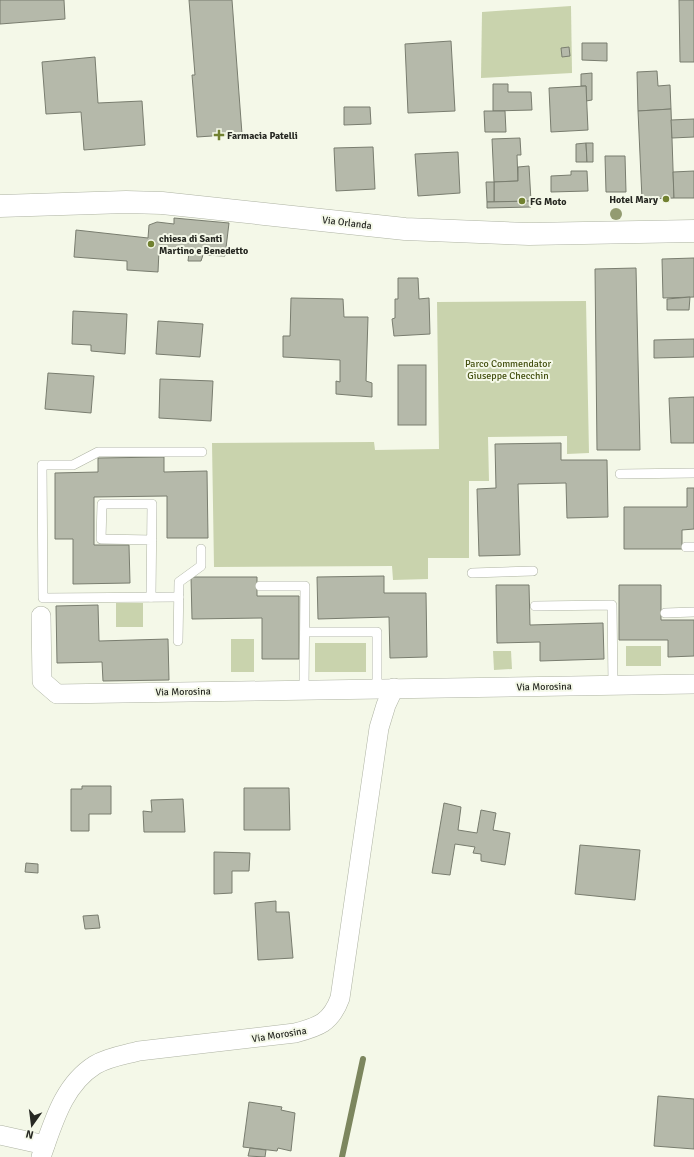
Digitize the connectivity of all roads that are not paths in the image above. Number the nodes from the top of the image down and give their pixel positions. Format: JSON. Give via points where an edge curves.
{"nodes":[{"id":1,"x":0,"y":206,"type":"edge"},
{"id":2,"x":694,"y":231,"type":"edge"},
{"id":3,"x":202,"y":452,"type":"dead end"},
{"id":4,"x":694,"y":473,"type":"edge"},
{"id":5,"x":620,"y":474,"type":"dead end"},
{"id":6,"x":152,"y":540,"type":"junction"},
{"id":7,"x":201,"y":549,"type":"dead end"},
{"id":8,"x":533,"y":571,"type":"dead end"},
{"id":9,"x":472,"y":573,"type":"dead end"},
{"id":10,"x":260,"y":586,"type":"dead end"},
{"id":11,"x":151,"y":597,"type":"junction"},
{"id":12,"x":179,"y":597,"type":"junction"},
{"id":13,"x":535,"y":606,"type":"dead end"},
{"id":14,"x":694,"y":612,"type":"edge"},
{"id":15,"x":665,"y":613,"type":"dead end"},
{"id":16,"x":41,"y":616,"type":"dead end"},
{"id":17,"x":305,"y":632,"type":"junction"},
{"id":18,"x":178,"y":642,"type":"dead end"},
{"id":19,"x":694,"y":684,"type":"edge"},
{"id":20,"x":613,"y":685,"type":"junction"},
{"id":21,"x":385,"y":688,"type":"junction"},
{"id":22,"x":304,"y":689,"type":"junction"},
{"id":23,"x":0,"y":1135,"type":"edge"},
{"id":24,"x":43,"y":1151,"type":"edge"}],
"edges":[{"from":1,"to":2,"type":"main road","name":"Via Orlanda","via":[[162,203],[405,229],[529,234]]},
{"from":3,"to":11,"type":"lane","via":[[98,452],[73,465],[42,465],[43,598]]},
{"from":4,"to":5,"type":"lane"},
{"from":6,"to":6,"type":"lane","via":[[101,540],[102,504],[152,504]]},
{"from":6,"to":11,"type":"lane"},
{"from":7,"to":12,"type":"lane","via":[[201,566],[179,582]]},
{"from":8,"to":9,"type":"lane"},
{"from":10,"to":17,"type":"lane","via":[[305,586]]},
{"from":11,"to":12,"type":"lane"},
{"from":12,"to":18,"type":"lane"},
{"from":13,"to":20,"type":"lane","via":[[612,605]]},
{"from":14,"to":15,"type":"lane"},
{"from":16,"to":22,"type":"street","name":"Via Morosina","via":[[42,681],[57,694]]},
{"from":17,"to":21,"type":"lane","via":[[377,632]]},
{"from":17,"to":22,"type":"lane"},
{"from":19,"to":20,"type":"street","name":"Via Morosina"},
{"from":20,"to":21,"type":"street","name":"Via Morosina"},
{"from":21,"to":22,"type":"street","name":"Via Morosina"},
{"from":21,"to":24,"type":"street","name":"Via Morosina","via":[[386,705],[379,728],[340,998],[329,1019],[319,1026],[294,1033],[139,1051],[96,1064],[81,1075],[71,1088],[62,1103]]},
{"from":23,"to":24,"type":"street"}]}
